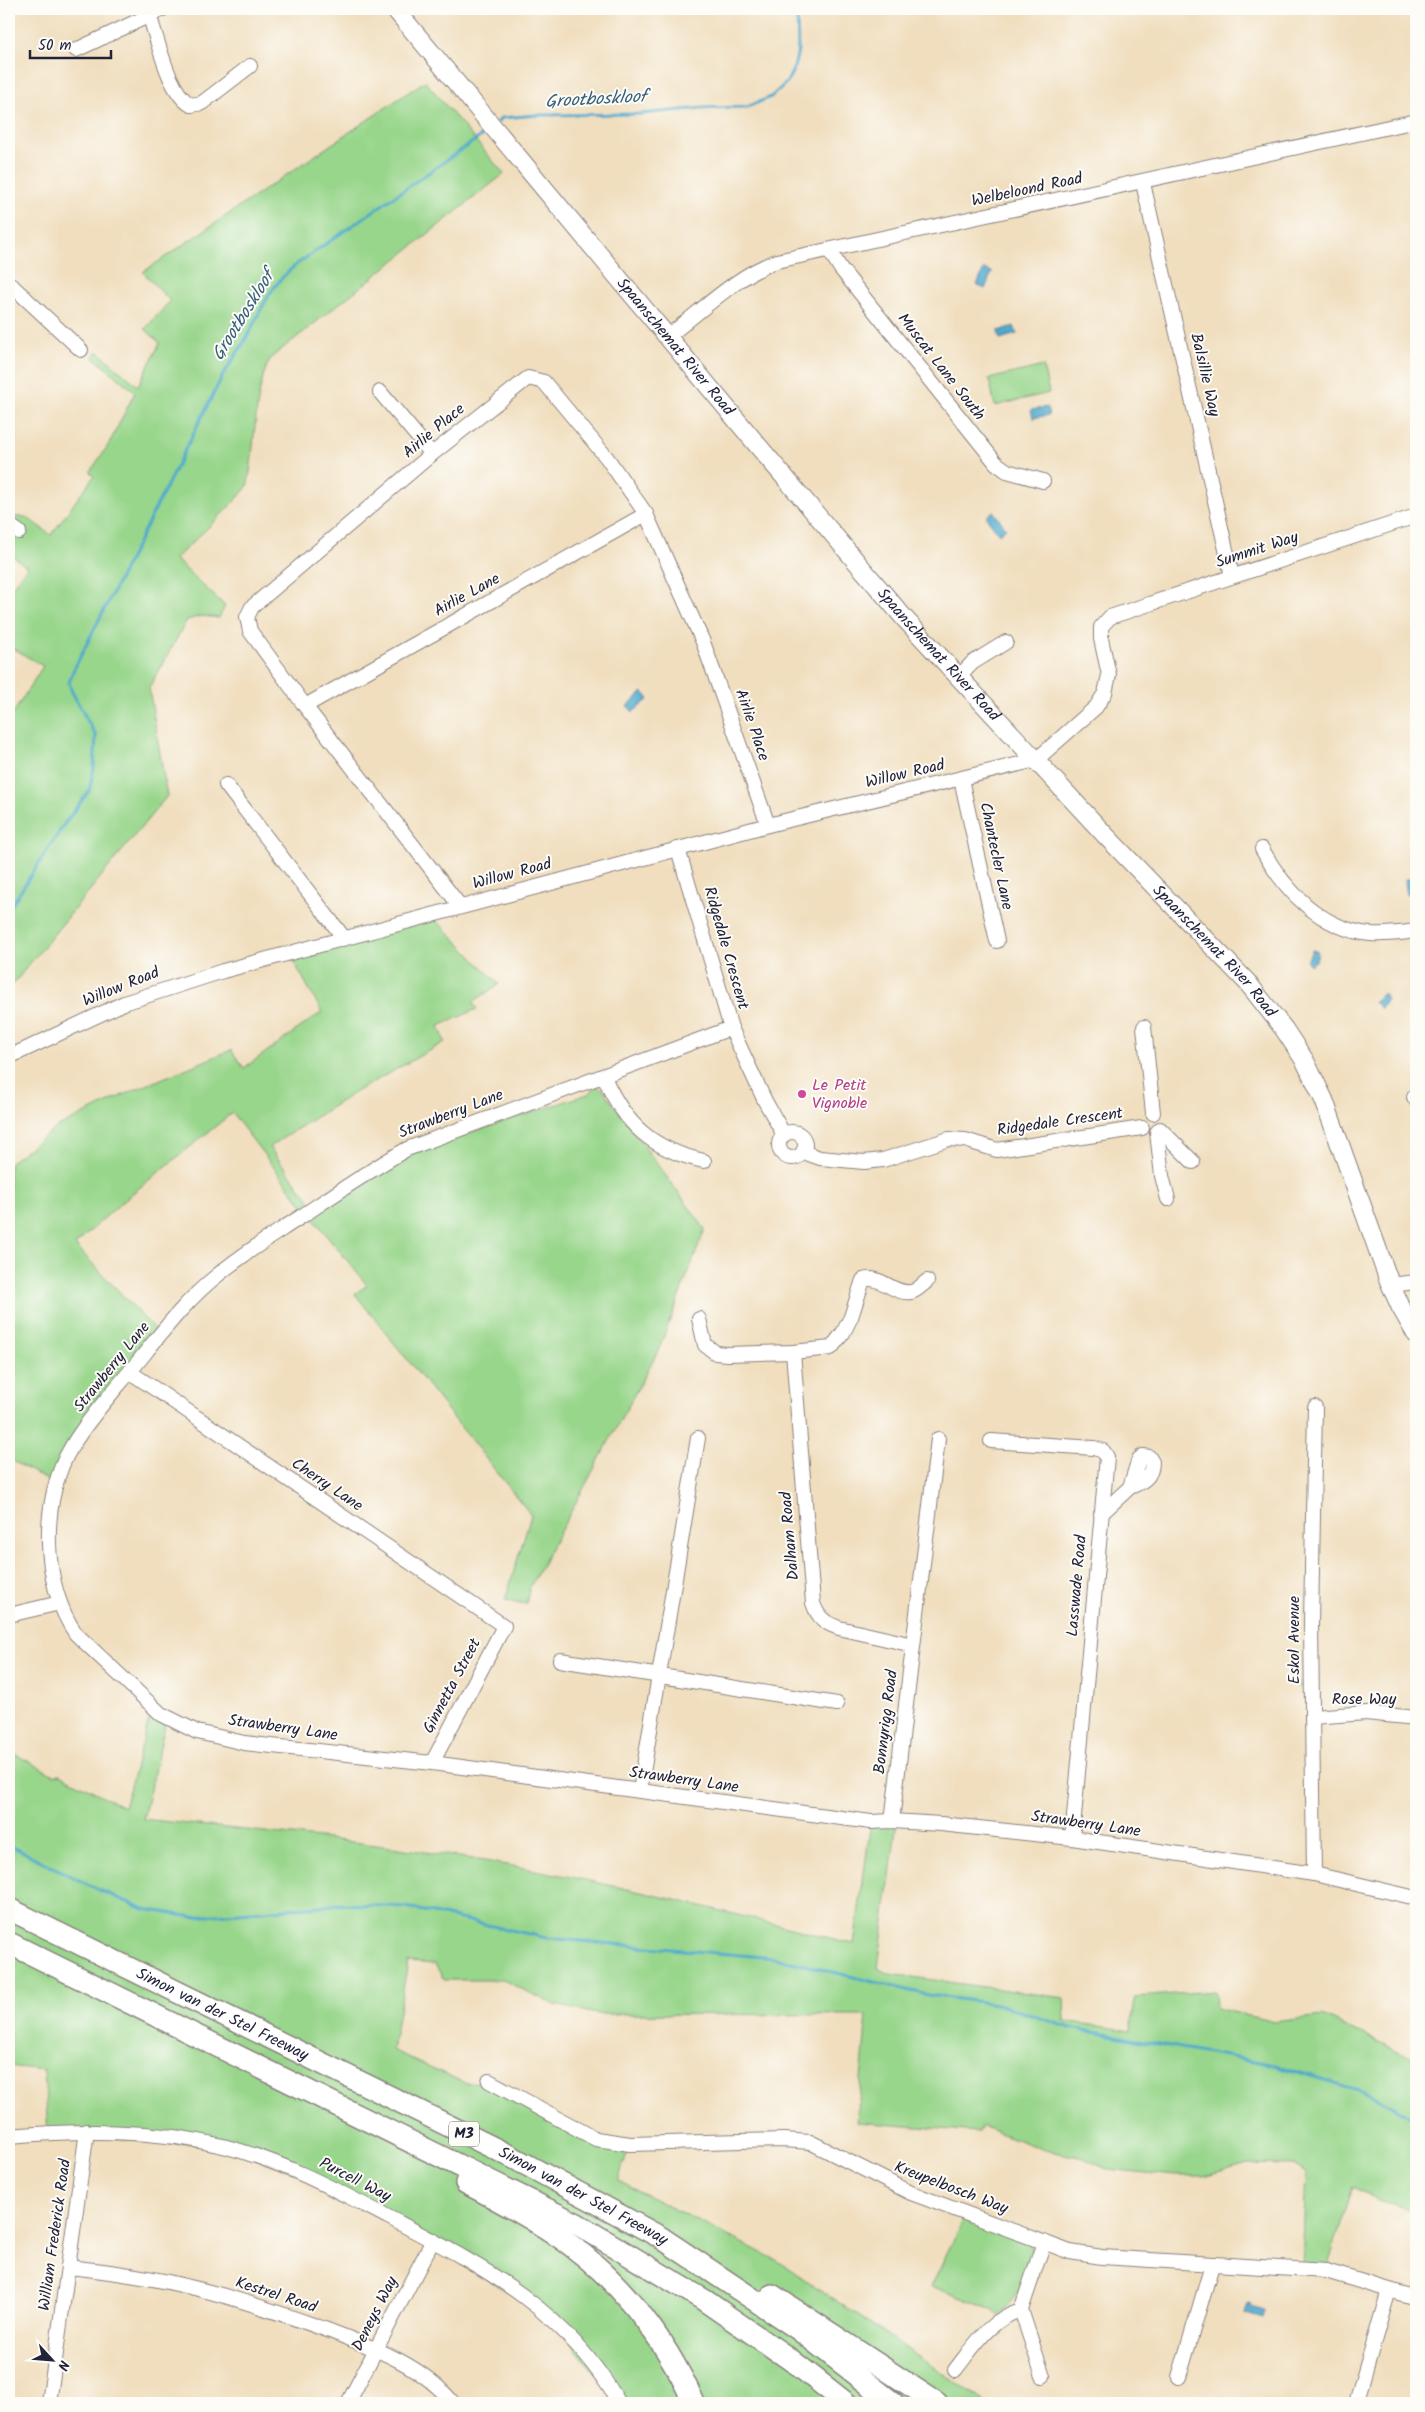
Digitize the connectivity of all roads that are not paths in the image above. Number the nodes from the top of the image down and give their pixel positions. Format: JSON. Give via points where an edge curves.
{"nodes":[{"id":1,"x":163,"y":9,"type":"edge"},
{"id":2,"x":395,"y":9,"type":"edge"},
{"id":3,"x":148,"y":12,"type":"edge"},
{"id":4,"x":76,"y":50,"type":"dead end"},
{"id":5,"x":250,"y":66,"type":"dead end"},
{"id":6,"x":1416,"y":121,"type":"edge"},
{"id":7,"x":1143,"y":183,"type":"junction"},
{"id":8,"x":829,"y":250,"type":"junction"},
{"id":9,"x":9,"y":283,"type":"edge"},
{"id":10,"x":667,"y":337,"type":"junction"},
{"id":11,"x":81,"y":350,"type":"dead end"},
{"id":12,"x":380,"y":392,"type":"dead end"},
{"id":13,"x":432,"y":454,"type":"junction"},
{"id":14,"x":1043,"y":481,"type":"dead end"},
{"id":15,"x":646,"y":514,"type":"junction"},
{"id":16,"x":1416,"y":516,"type":"edge"},
{"id":17,"x":1232,"y":576,"type":"junction"},
{"id":18,"x":1006,"y":642,"type":"dead end"},
{"id":19,"x":958,"y":677,"type":"junction"},
{"id":20,"x":305,"y":706,"type":"junction"},
{"id":21,"x":1036,"y":760,"type":"junction"},
{"id":22,"x":962,"y":779,"type":"junction"},
{"id":23,"x":226,"y":785,"type":"dead end"},
{"id":24,"x":768,"y":825,"type":"junction"},
{"id":25,"x":678,"y":849,"type":"junction"},
{"id":26,"x":1262,"y":850,"type":"dead end"},
{"id":27,"x":460,"y":906,"type":"junction"},
{"id":28,"x":1416,"y":931,"type":"edge"},
{"id":29,"x":344,"y":938,"type":"junction"},
{"id":30,"x":997,"y":940,"type":"dead end"},
{"id":31,"x":1144,"y":1027,"type":"dead end"},
{"id":32,"x":731,"y":1028,"type":"junction"},
{"id":33,"x":9,"y":1057,"type":"edge"},
{"id":34,"x":604,"y":1077,"type":"junction"},
{"id":35,"x":1153,"y":1113,"type":"junction"},
{"id":36,"x":1142,"y":1128,"type":"junction"},
{"id":37,"x":1158,"y":1130,"type":"junction"},
{"id":38,"x":784,"y":1135,"type":"junction"},
{"id":39,"x":806,"y":1153,"type":"junction"},
{"id":40,"x":704,"y":1161,"type":"dead end"},
{"id":41,"x":1193,"y":1162,"type":"dead end"},
{"id":42,"x":1168,"y":1199,"type":"dead end"},
{"id":43,"x":928,"y":1281,"type":"dead end"},
{"id":44,"x":1416,"y":1282,"type":"edge"},
{"id":45,"x":1391,"y":1285,"type":"junction"},
{"id":46,"x":699,"y":1319,"type":"dead end"},
{"id":47,"x":1416,"y":1334,"type":"edge"},
{"id":48,"x":793,"y":1352,"type":"junction"},
{"id":49,"x":130,"y":1372,"type":"junction"},
{"id":50,"x":1315,"y":1407,"type":"dead end"},
{"id":51,"x":698,"y":1438,"type":"dead end"},
{"id":52,"x":938,"y":1439,"type":"dead end"},
{"id":53,"x":991,"y":1441,"type":"dead end"},
{"id":54,"x":1130,"y":1488,"type":"dead end"},
{"id":55,"x":1102,"y":1514,"type":"junction"},
{"id":56,"x":60,"y":1603,"type":"junction"},
{"id":57,"x":9,"y":1615,"type":"edge"},
{"id":58,"x":504,"y":1626,"type":"joint"},
{"id":59,"x":913,"y":1645,"type":"junction"},
{"id":60,"x":560,"y":1660,"type":"dead end"},
{"id":61,"x":659,"y":1674,"type":"junction"},
{"id":62,"x":837,"y":1704,"type":"dead end"},
{"id":63,"x":1312,"y":1718,"type":"junction"},
{"id":64,"x":1416,"y":1718,"type":"edge"},
{"id":65,"x":432,"y":1763,"type":"junction"},
{"id":66,"x":640,"y":1792,"type":"junction"},
{"id":67,"x":892,"y":1821,"type":"junction"},
{"id":68,"x":1072,"y":1838,"type":"junction"},
{"id":69,"x":1314,"y":1874,"type":"junction"},
{"id":70,"x":1416,"y":1898,"type":"edge"},
{"id":71,"x":9,"y":1909,"type":"edge"},
{"id":72,"x":9,"y":1943,"type":"edge"},
{"id":73,"x":261,"y":2068,"type":"junction"},
{"id":74,"x":489,"y":2081,"type":"dead end"},
{"id":75,"x":87,"y":2131,"type":"junction"},
{"id":76,"x":9,"y":2136,"type":"edge"},
{"id":77,"x":660,"y":2237,"type":"junction"},
{"id":78,"x":432,"y":2240,"type":"junction"},
{"id":79,"x":1044,"y":2242,"type":"junction"},
{"id":80,"x":1212,"y":2264,"type":"junction"},
{"id":81,"x":68,"y":2267,"type":"junction"},
{"id":82,"x":1389,"y":2290,"type":"junction"},
{"id":83,"x":1416,"y":2298,"type":"edge"},
{"id":84,"x":1021,"y":2310,"type":"junction"},
{"id":85,"x":376,"y":2349,"type":"junction"},
{"id":86,"x":955,"y":2370,"type":"dead end"},
{"id":87,"x":1043,"y":2376,"type":"dead end"},
{"id":88,"x":1179,"y":2377,"type":"dead end"},
{"id":89,"x":49,"y":2403,"type":"edge"},
{"id":90,"x":348,"y":2403,"type":"edge"},
{"id":91,"x":453,"y":2403,"type":"edge"},
{"id":92,"x":619,"y":2403,"type":"edge"},
{"id":93,"x":694,"y":2403,"type":"edge"},
{"id":94,"x":846,"y":2403,"type":"edge"},
{"id":95,"x":893,"y":2403,"type":"edge"},
{"id":96,"x":937,"y":2403,"type":"edge"},
{"id":97,"x":1356,"y":2403,"type":"edge"}],
"edges":[{"from":1,"to":3,"type":"street"},
{"from":2,"to":10,"type":"main road","name":"Spaanschemat River Road"},
{"from":3,"to":4,"type":"street"},
{"from":3,"to":5,"type":"street","via":[[173,83],[180,97],[190,105],[202,103]]},
{"from":6,"to":7,"type":"street","name":"Welbeloond Road"},
{"from":7,"to":8,"type":"street","name":"Welbeloond Road"},
{"from":7,"to":17,"type":"street","name":"Balsillie Way"},
{"from":8,"to":10,"type":"street","name":"Welbeloond Road","via":[[762,267],[740,279]]},
{"from":8,"to":14,"type":"street","name":"Muscat Lane South","via":[[996,463],[1007,471]]},
{"from":9,"to":11,"type":"street"},
{"from":10,"to":19,"type":"main road","name":"Spaanschemat River Road"},
{"from":12,"to":13,"type":"street"},
{"from":13,"to":15,"type":"street","name":"Airlie Place","via":[[522,381],[538,379],[544,382],[607,458]]},
{"from":13,"to":20,"type":"street","name":"Airlie Place","via":[[249,612],[247,623],[250,631]]},
{"from":15,"to":20,"type":"street","name":"Airlie Lane"},
{"from":15,"to":24,"type":"street","name":"Airlie Place","via":[[703,642]]},
{"from":16,"to":17,"type":"street","name":"Summit Way"},
{"from":17,"to":21,"type":"street","name":"Summit Way","via":[[1110,617],[1101,627],[1109,675],[1106,693],[1096,707]]},
{"from":18,"to":19,"type":"street","via":[[972,663]]},
{"from":19,"to":21,"type":"main road","name":"Spaanschemat River Road"},
{"from":20,"to":27,"type":"street","name":"Airlie Place"},
{"from":21,"to":22,"type":"street","name":"Willow Road"},
{"from":21,"to":45,"type":"main road","name":"Spaanschemat River Road","via":[[1247,982],[1284,1029],[1305,1061],[1324,1100]]},
{"from":22,"to":24,"type":"street","name":"Willow Road"},
{"from":22,"to":30,"type":"street","name":"Chantecler Lane"},
{"from":23,"to":29,"type":"street"},
{"from":24,"to":25,"type":"street","name":"Willow Road"},
{"from":25,"to":27,"type":"street","name":"Willow Road"},
{"from":25,"to":32,"type":"street","name":"Ridgedale Crescent"},
{"from":26,"to":28,"type":"street","via":[[1292,892],[1326,919],[1369,934]]},
{"from":27,"to":29,"type":"street","name":"Willow Road"},
{"from":29,"to":33,"type":"street","name":"Willow Road","via":[[162,989],[107,1010]]},
{"from":31,"to":35,"type":"street"},
{"from":32,"to":34,"type":"street","name":"Strawberry Lane"},
{"from":32,"to":38,"type":"street","name":"Ridgedale Crescent"},
{"from":34,"to":40,"type":"street","via":[[617,1102],[646,1138],[680,1156]]},
{"from":34,"to":49,"type":"street","name":"Strawberry Lane","via":[[407,1148],[375,1167],[219,1274],[197,1293]]},
{"from":35,"to":36,"type":"street","name":"Ridgedale Crescent","via":[[1142,1118]]},
{"from":35,"to":37,"type":"street","via":[[1161,1121]]},
{"from":36,"to":37,"type":"street","name":"Ridgedale Crescent","via":[[1149,1133]]},
{"from":36,"to":39,"type":"street","name":"Ridgedale Crescent","via":[[997,1150],[965,1140],[949,1139],[883,1160],[820,1158]]},
{"from":37,"to":41,"type":"street"},
{"from":37,"to":42,"type":"street","via":[[1162,1176]]},
{"from":38,"to":39,"type":"street","via":[[795,1132],[802,1137]]},
{"from":38,"to":39,"type":"street","name":"Ridgedale Crescent","via":[[780,1143],[784,1155],[794,1158]]},
{"from":43,"to":48,"type":"street","via":[[909,1292],[873,1278],[862,1280],[851,1317],[834,1346]]},
{"from":44,"to":45,"type":"street"},
{"from":45,"to":47,"type":"main road","name":"Spaanschemat River Road"},
{"from":46,"to":48,"type":"street","via":[[705,1345],[716,1353]]},
{"from":48,"to":59,"type":"street","name":"Dalham Road","via":[[816,1612],[828,1624],[839,1628]]},
{"from":49,"to":56,"type":"street","name":"Strawberry Lane","via":[[86,1424],[71,1447],[56,1485],[50,1553]]},
{"from":49,"to":58,"type":"street","name":"Cherry Lane"},
{"from":50,"to":63,"type":"street","name":"Eskol Avenue"},
{"from":51,"to":61,"type":"street"},
{"from":52,"to":59,"type":"street","name":"Bonnyrigg Road"},
{"from":53,"to":55,"type":"street","name":"Lasswade Road","via":[[1103,1451],[1107,1462]]},
{"from":54,"to":55,"type":"street"},
{"from":55,"to":68,"type":"street","name":"Lasswade Road"},
{"from":56,"to":57,"type":"street"},
{"from":56,"to":65,"type":"street","name":"Strawberry Lane","via":[[76,1634],[153,1707],[197,1732],[244,1743]]},
{"from":58,"to":65,"type":"street","name":"Ginnetta Street"},
{"from":59,"to":67,"type":"street","name":"Bonnyrigg Road"},
{"from":60,"to":61,"type":"street"},
{"from":61,"to":62,"type":"street"},
{"from":61,"to":66,"type":"street"},
{"from":63,"to":64,"type":"street","name":"Rose Way","via":[[1366,1713]]},
{"from":63,"to":69,"type":"street","name":"Eskol Avenue"},
{"from":65,"to":66,"type":"street","name":"Strawberry Lane"},
{"from":66,"to":67,"type":"street","name":"Strawberry Lane","via":[[872,1822]]},
{"from":67,"to":68,"type":"street","name":"Strawberry Lane"},
{"from":68,"to":69,"type":"street","name":"Strawberry Lane"},
{"from":69,"to":70,"type":"street","name":"Strawberry Lane"},
{"from":71,"to":77,"type":"highway","name":"Simon van der Stel Freeway","number":"M3","via":[[512,2157]]},
{"from":72,"to":73,"type":"highway","name":"Simon van der Stel Freeway","number":"M3"},
{"from":73,"to":93,"type":"highway","via":[[310,2101],[527,2216],[577,2250],[634,2306],[664,2347]]},
{"from":73,"to":94,"type":"highway","name":"Simon van der Stel Freeway","number":"M3","via":[[504,2186],[649,2265],[743,2326]]},
{"from":74,"to":79,"type":"street","name":"Kreupelbosch Way","via":[[596,2139],[609,2142],[810,2142],[911,2194]]},
{"from":75,"to":76,"type":"street","name":"Purcell Way"},
{"from":75,"to":78,"type":"street","name":"Purcell Way","via":[[184,2139],[256,2156],[318,2180]]},
{"from":75,"to":81,"type":"street","name":"William Frederick Road"},
{"from":77,"to":95,"type":"highway","name":"Simon van der Stel Freeway","number":"M3","via":[[798,2329]]},
{"from":77,"to":96,"type":"highway","via":[[692,2250],[770,2293]]},
{"from":78,"to":85,"type":"street","name":"Deneys Way"},
{"from":78,"to":92,"type":"street","name":"Purcell Way","via":[[491,2272],[548,2314],[584,2352]]},
{"from":79,"to":80,"type":"street","name":"Kreupelbosch Way","via":[[1086,2256]]},
{"from":79,"to":84,"type":"street"},
{"from":80,"to":82,"type":"street","name":"Kreupelbosch Way","via":[[1326,2271]]},
{"from":80,"to":88,"type":"street"},
{"from":81,"to":85,"type":"street","name":"Kestrel Road","via":[[181,2284],[304,2322]]},
{"from":81,"to":89,"type":"street","name":"William Frederick Road"},
{"from":82,"to":83,"type":"street","name":"Kreupelbosch Way"},
{"from":82,"to":97,"type":"street"},
{"from":84,"to":86,"type":"street","via":[[1007,2314],[993,2324]]},
{"from":84,"to":87,"type":"street"},
{"from":85,"to":90,"type":"street","name":"Deneys Way"},
{"from":85,"to":91,"type":"street","name":"Kestrel Road","via":[[422,2376]]}]}
